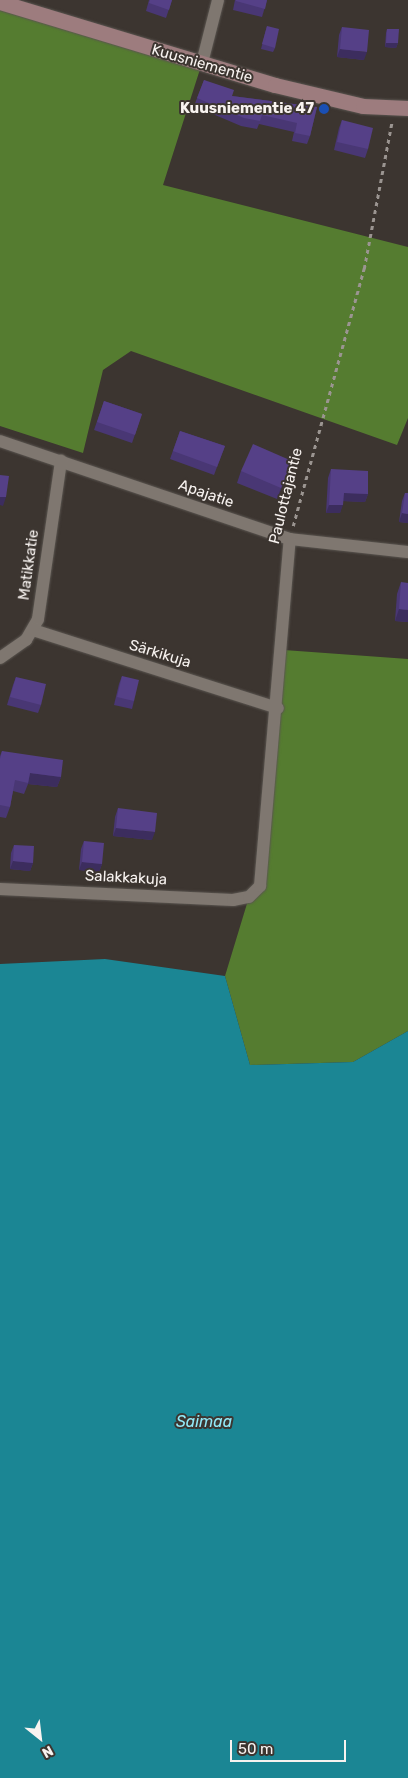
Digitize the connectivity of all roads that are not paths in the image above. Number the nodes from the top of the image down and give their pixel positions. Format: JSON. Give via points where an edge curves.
{"nodes":[{"id":1,"x":218,"y":0,"type":"edge"},
{"id":2,"x":0,"y":2,"type":"edge"},
{"id":3,"x":202,"y":63,"type":"junction"},
{"id":4,"x":402,"y":107,"type":"edge"},
{"id":5,"x":0,"y":440,"type":"edge"},
{"id":6,"x":61,"y":461,"type":"junction"},
{"id":7,"x":290,"y":539,"type":"junction"},
{"id":8,"x":408,"y":552,"type":"edge"},
{"id":9,"x":33,"y":630,"type":"junction"},
{"id":10,"x":0,"y":658,"type":"edge"},
{"id":11,"x":278,"y":708,"type":"junction"},
{"id":12,"x":0,"y":889,"type":"edge"},
{"id":13,"x":249,"y":897,"type":"joint"}],
"edges":[{"from":1,"to":3,"type":"street"},
{"from":2,"to":3,"type":"street","name":"Kuusniementie"},
{"from":3,"to":4,"type":"street","name":"Kuusniementie","via":[[363,106]]},
{"from":5,"to":6,"type":"street","name":"Apajatie"},
{"from":6,"to":7,"type":"street","name":"Apajatie"},
{"from":6,"to":9,"type":"street","name":"Matikkatie"},
{"from":7,"to":8,"type":"street","name":"Apajatie"},
{"from":7,"to":11,"type":"street","name":"Paulottajantie"},
{"from":9,"to":10,"type":"street","via":[[10,654]]},
{"from":9,"to":11,"type":"street","name":"Särkikuja"},
{"from":11,"to":13,"type":"street","name":"Paulottajantie","via":[[260,886]]},
{"from":12,"to":13,"type":"street","name":"Salakkakuja"}]}
